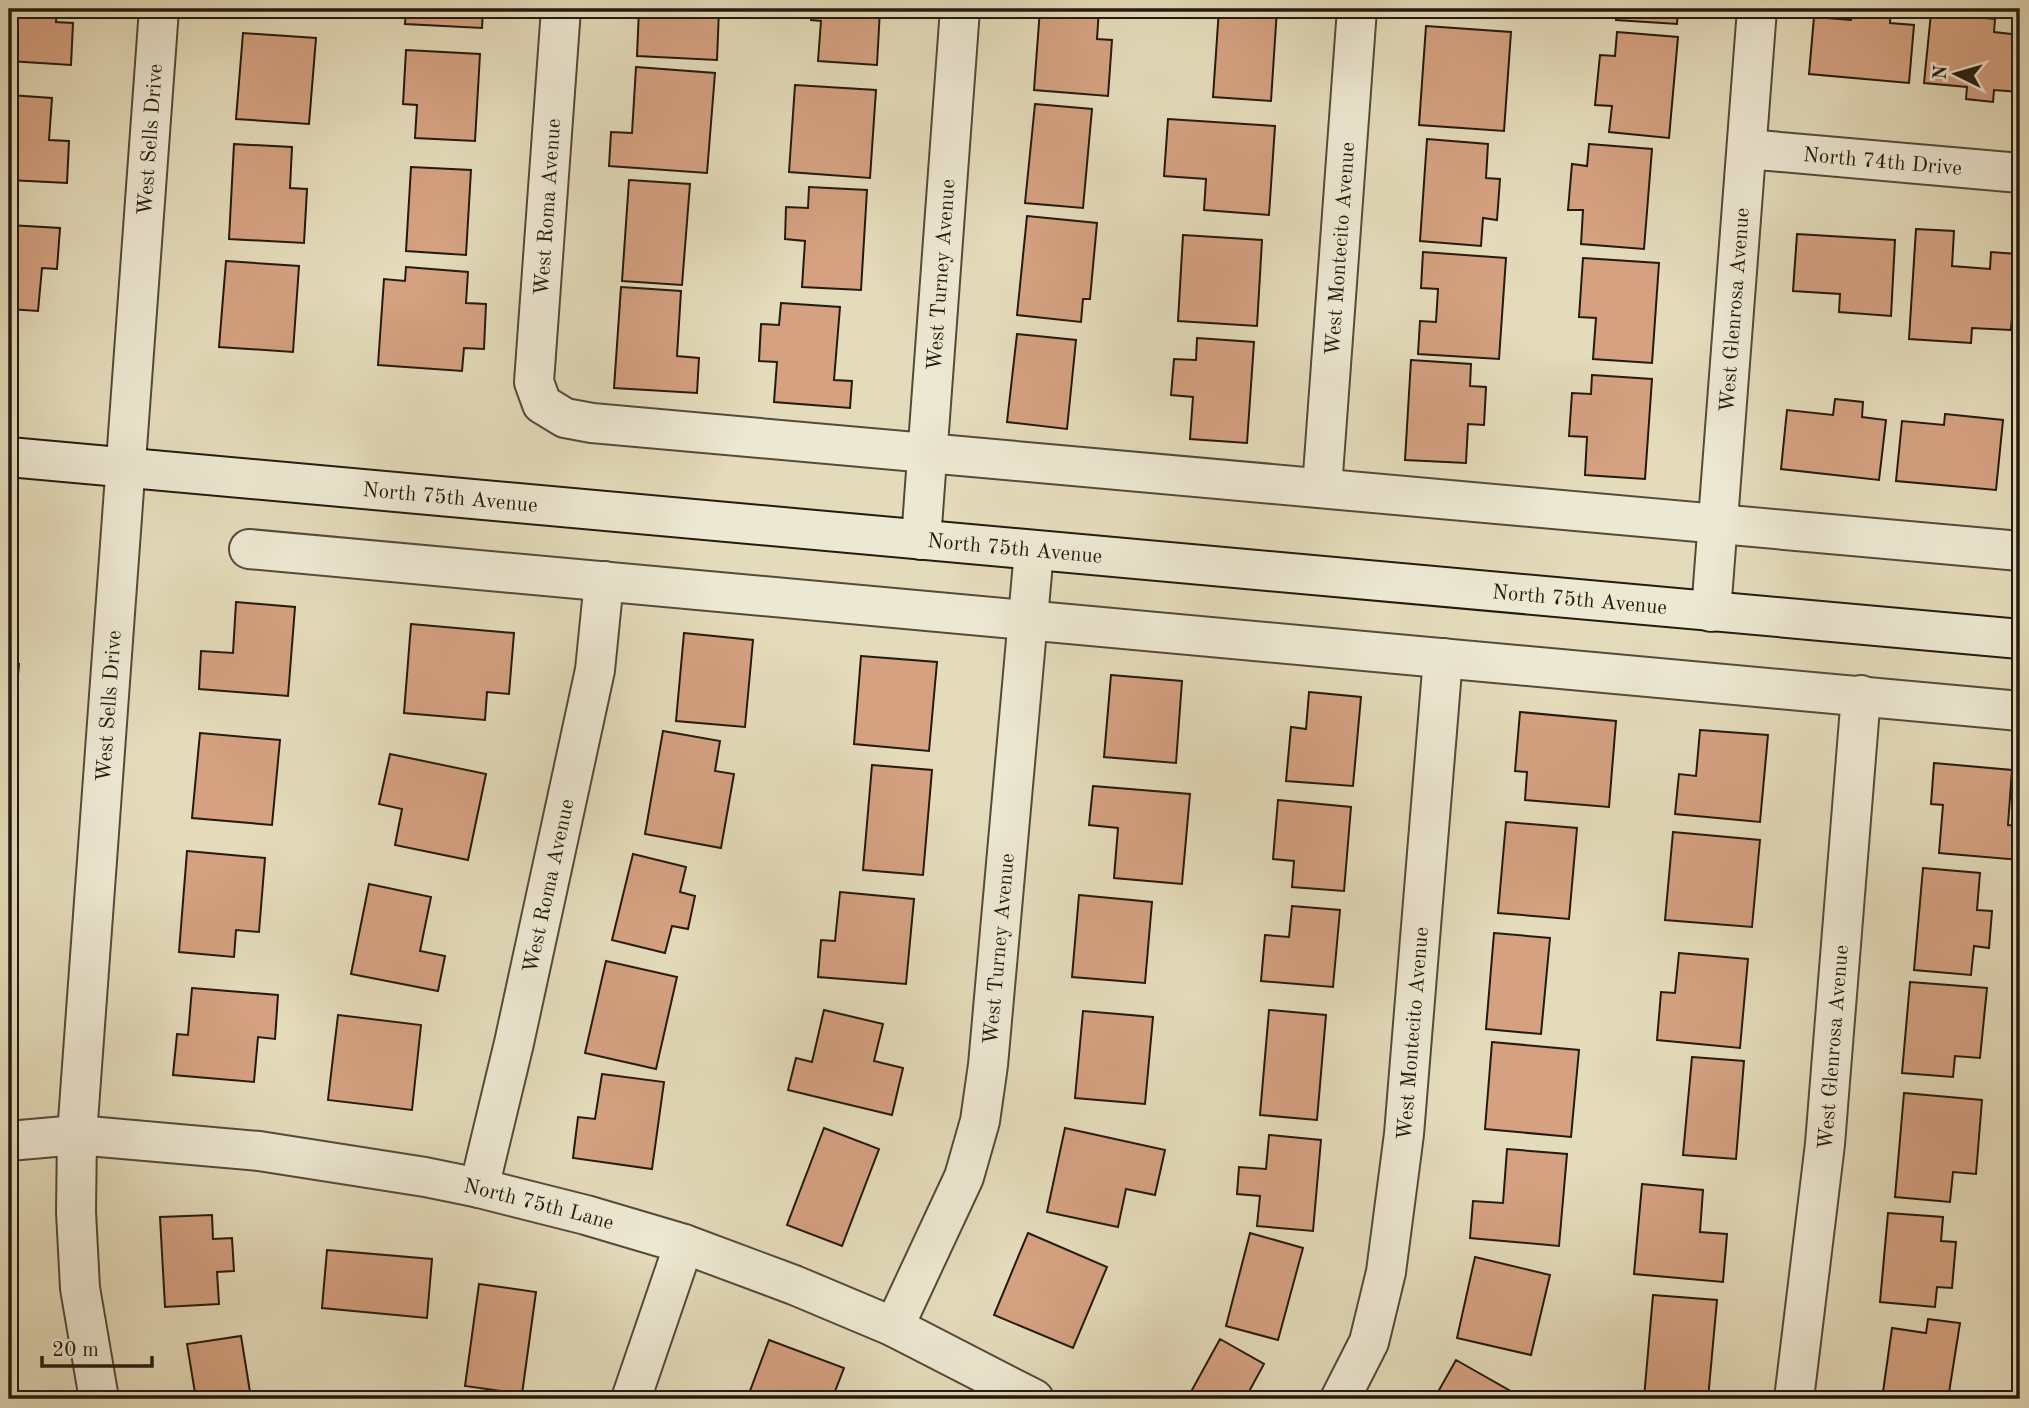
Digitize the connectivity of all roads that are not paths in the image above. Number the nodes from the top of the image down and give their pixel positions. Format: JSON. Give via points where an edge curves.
{"nodes":[{"id":1,"x":159,"y":9,"type":"edge"},
{"id":2,"x":561,"y":9,"type":"edge"},
{"id":3,"x":960,"y":9,"type":"edge"},
{"id":4,"x":1357,"y":9,"type":"edge"},
{"id":5,"x":1757,"y":9,"type":"edge"},
{"id":6,"x":1747,"y":149,"type":"junction"},
{"id":7,"x":2020,"y":173,"type":"edge"},
{"id":8,"x":928,"y":452,"type":"junction"},
{"id":9,"x":9,"y":457,"type":"edge"},
{"id":10,"x":125,"y":468,"type":"junction"},
{"id":11,"x":1322,"y":488,"type":"junction"},
{"id":12,"x":1718,"y":523,"type":"junction"},
{"id":13,"x":922,"y":540,"type":"junction"},
{"id":14,"x":248,"y":550,"type":"dead end"},
{"id":15,"x":1034,"y":551,"type":"junction"},
{"id":16,"x":2020,"y":551,"type":"edge"},
{"id":17,"x":604,"y":581,"type":"junction"},
{"id":18,"x":1711,"y":612,"type":"junction"},
{"id":19,"x":1028,"y":620,"type":"junction"},
{"id":20,"x":2020,"y":639,"type":"edge"},
{"id":21,"x":1443,"y":658,"type":"junction"},
{"id":22,"x":1861,"y":695,"type":"junction"},
{"id":23,"x":2020,"y":711,"type":"edge"},
{"id":24,"x":77,"y":1135,"type":"junction"},
{"id":25,"x":9,"y":1141,"type":"edge"},
{"id":26,"x":479,"y":1188,"type":"junction"},
{"id":27,"x":684,"y":1244,"type":"junction"},
{"id":28,"x":894,"y":1327,"type":"junction"},
{"id":29,"x":99,"y":1399,"type":"edge"},
{"id":30,"x":631,"y":1399,"type":"edge"},
{"id":31,"x":1034,"y":1399,"type":"edge"},
{"id":32,"x":1340,"y":1399,"type":"edge"},
{"id":33,"x":1794,"y":1399,"type":"edge"}],
"edges":[{"from":1,"to":10,"type":"street","name":"West Sells Drive"},
{"from":2,"to":8,"type":"street","name":"West Roma Avenue","via":[[534,382],[542,404],[565,418],[592,423]]},
{"from":3,"to":8,"type":"street","name":"West Turney Avenue"},
{"from":4,"to":11,"type":"street","name":"West Montecito Avenue"},
{"from":5,"to":6,"type":"street","name":"West Glenrosa Avenue"},
{"from":6,"to":7,"type":"street","name":"North 74th Drive"},
{"from":6,"to":12,"type":"street","name":"West Glenrosa Avenue"},
{"from":8,"to":11,"type":"street"},
{"from":8,"to":13,"type":"street","name":"West Turney Avenue"},
{"from":9,"to":10,"type":"street","name":"North 75th Avenue"},
{"from":10,"to":13,"type":"street","name":"North 75th Avenue"},
{"from":10,"to":24,"type":"street","name":"West Sells Drive"},
{"from":11,"to":12,"type":"street"},
{"from":12,"to":16,"type":"street"},
{"from":12,"to":18,"type":"street","name":"West Glenrosa Avenue"},
{"from":13,"to":15,"type":"street","name":"North 75th Avenue"},
{"from":14,"to":17,"type":"street"},
{"from":15,"to":18,"type":"street","name":"North 75th Avenue"},
{"from":15,"to":19,"type":"street","name":"West Turney Avenue"},
{"from":17,"to":19,"type":"street"},
{"from":17,"to":26,"type":"street","name":"West Roma Avenue","via":[[592,682]]},
{"from":18,"to":20,"type":"street","name":"North 75th Avenue"},
{"from":19,"to":21,"type":"street"},
{"from":19,"to":28,"type":"street","name":"West Turney Avenue","via":[[980,1121],[964,1177]]},
{"from":21,"to":22,"type":"street"},
{"from":21,"to":32,"type":"street","name":"West Montecito Avenue","via":[[1404,1134],[1387,1272],[1369,1342]]},
{"from":22,"to":23,"type":"street"},
{"from":22,"to":33,"type":"street","name":"West Glenrosa Avenue","via":[[1825,1144]]},
{"from":24,"to":25,"type":"street","name":"North 75th Lane"},
{"from":24,"to":26,"type":"street","name":"North 75th Lane","via":[[259,1151]]},
{"from":24,"to":29,"type":"street","name":"West Sells Drive","via":[[80,1288]]},
{"from":26,"to":27,"type":"street","name":"North 75th Lane"},
{"from":27,"to":28,"type":"street","name":"North 75th Lane"},
{"from":27,"to":30,"type":"street"},
{"from":28,"to":31,"type":"street","name":"North 75th Lane"}]}
